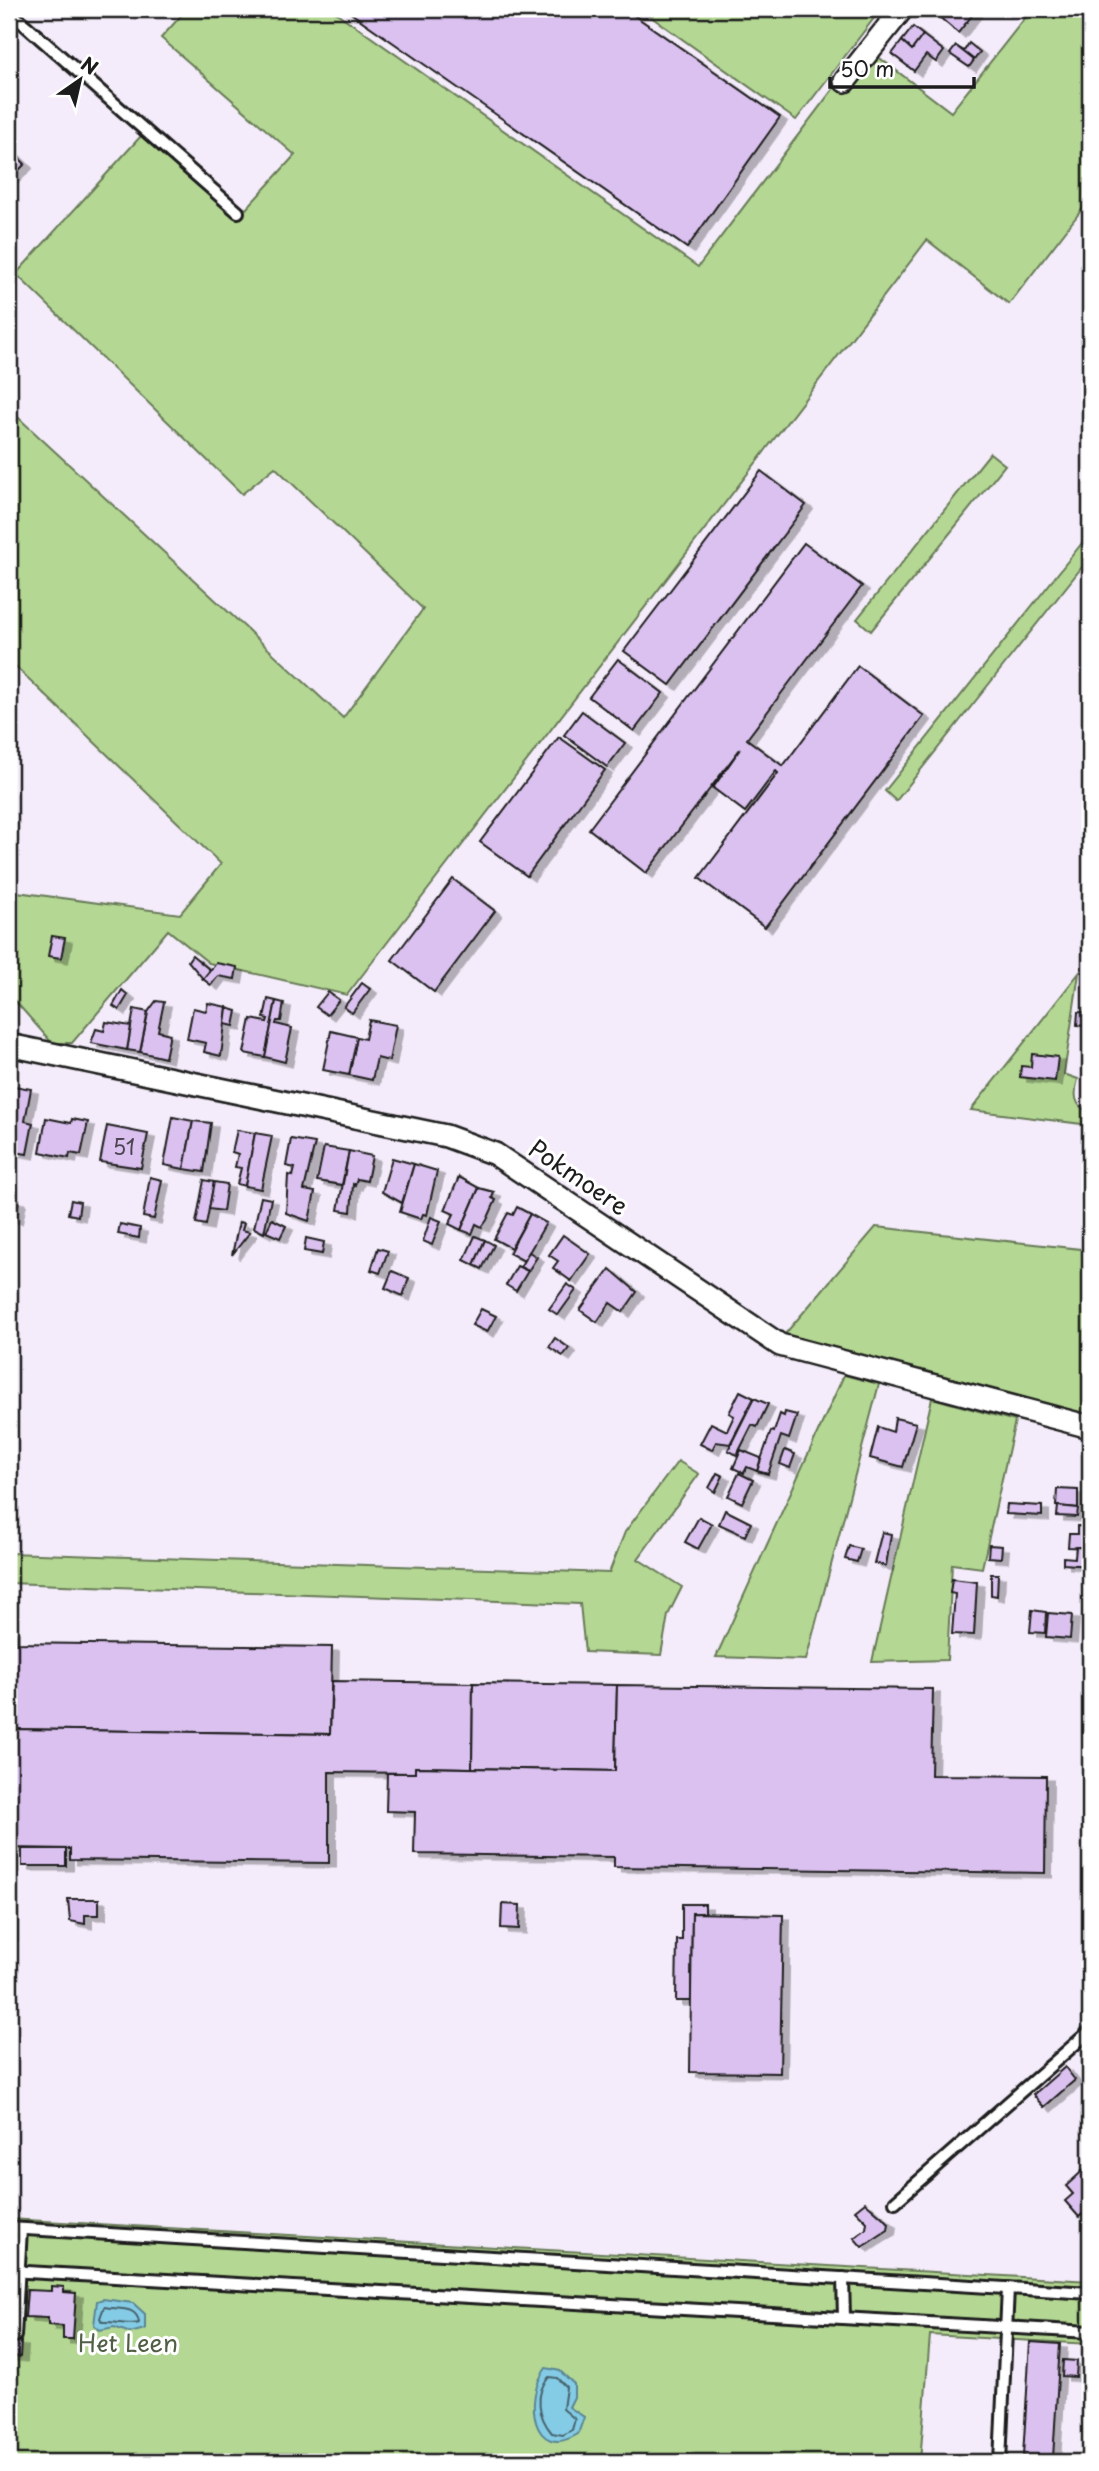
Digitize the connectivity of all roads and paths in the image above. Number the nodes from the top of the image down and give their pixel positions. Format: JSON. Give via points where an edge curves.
{"nodes":[{"id":1,"x":902,"y":9,"type":"edge"},
{"id":2,"x":9,"y":11,"type":"edge"},
{"id":3,"x":845,"y":81,"type":"dead end"},
{"id":4,"x":239,"y":212,"type":"dead end"},
{"id":5,"x":9,"y":1045,"type":"edge"},
{"id":6,"x":1090,"y":1427,"type":"edge"},
{"id":7,"x":1090,"y":2031,"type":"edge"},
{"id":8,"x":895,"y":2202,"type":"dead end"},
{"id":9,"x":9,"y":2228,"type":"edge"},
{"id":10,"x":21,"y":2229,"type":"junction"},
{"id":11,"x":15,"y":2271,"type":"edge"},
{"id":12,"x":844,"y":2278,"type":"junction"},
{"id":13,"x":1008,"y":2288,"type":"junction"},
{"id":14,"x":1090,"y":2293,"type":"edge"},
{"id":15,"x":844,"y":2317,"type":"junction"},
{"id":16,"x":1006,"y":2327,"type":"junction"},
{"id":17,"x":1090,"y":2332,"type":"edge"},
{"id":18,"x":15,"y":2336,"type":"dead end"},
{"id":19,"x":1000,"y":2462,"type":"edge"}],
"edges":[{"from":1,"to":3,"type":"street"},
{"from":2,"to":4,"type":"lane"},
{"from":5,"to":6,"type":"street","name":"Pokmoere","via":[[446,1136],[495,1154],[780,1345]]},
{"from":7,"to":8,"type":"lane"},
{"from":9,"to":10,"type":"lane"},
{"from":10,"to":11,"type":"lane"},
{"from":10,"to":12,"type":"lane"},
{"from":11,"to":15,"type":"lane"},
{"from":11,"to":18,"type":"lane"},
{"from":12,"to":13,"type":"lane"},
{"from":12,"to":15,"type":"lane"},
{"from":13,"to":14,"type":"lane"},
{"from":13,"to":16,"type":"lane"},
{"from":15,"to":16,"type":"lane"},
{"from":16,"to":17,"type":"lane"},
{"from":16,"to":19,"type":"lane"}]}
